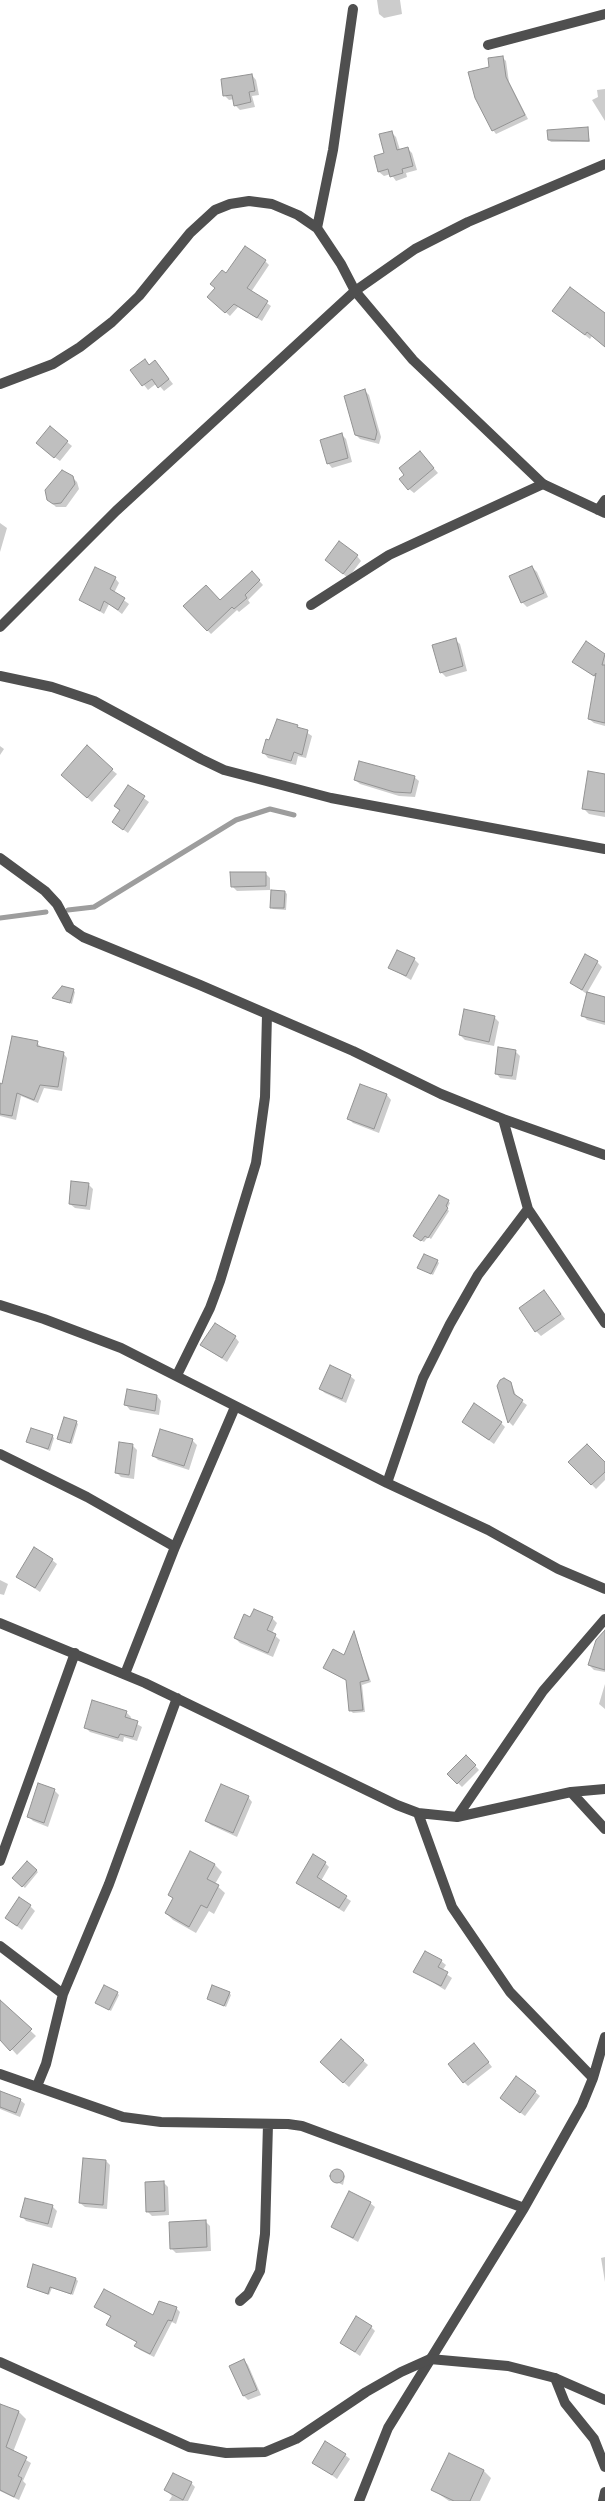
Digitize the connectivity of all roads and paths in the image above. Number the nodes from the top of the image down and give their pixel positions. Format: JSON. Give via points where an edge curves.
{"nodes":[{"id":1,"x":353,"y":9,"type":"dead end"},
{"id":2,"x":605,"y":14,"type":"edge"},
{"id":3,"x":488,"y":45,"type":"dead end"},
{"id":4,"x":605,"y":164,"type":"edge"},
{"id":5,"x":317,"y":228,"type":"junction"},
{"id":6,"x":355,"y":291,"type":"junction"},
{"id":7,"x":0,"y":384,"type":"edge"},
{"id":8,"x":543,"y":484,"type":"junction"},
{"id":9,"x":605,"y":500,"type":"edge"},
{"id":10,"x":601,"y":512,"type":"edge"},
{"id":11,"x":311,"y":605,"type":"dead end"},
{"id":12,"x":0,"y":627,"type":"edge"},
{"id":13,"x":0,"y":676,"type":"edge"},
{"id":14,"x":605,"y":849,"type":"edge"},
{"id":15,"x":0,"y":858,"type":"edge"},
{"id":16,"x":267,"y":1014,"type":"junction"},
{"id":17,"x":503,"y":1119,"type":"junction"},
{"id":18,"x":605,"y":1156,"type":"edge"},
{"id":19,"x":528,"y":1209,"type":"junction"},
{"id":20,"x":0,"y":1305,"type":"edge"},
{"id":21,"x":605,"y":1323,"type":"edge"},
{"id":22,"x":177,"y":1375,"type":"junction"},
{"id":23,"x":235,"y":1407,"type":"junction"},
{"id":24,"x":0,"y":1454,"type":"edge"},
{"id":25,"x":387,"y":1483,"type":"junction"},
{"id":26,"x":175,"y":1547,"type":"junction"},
{"id":27,"x":605,"y":1589,"type":"edge"},
{"id":28,"x":605,"y":1618,"type":"edge"},
{"id":29,"x":0,"y":1623,"type":"edge"},
{"id":30,"x":75,"y":1653,"type":"junction"},
{"id":31,"x":125,"y":1674,"type":"junction"},
{"id":32,"x":178,"y":1698,"type":"junction"},
{"id":33,"x":605,"y":1789,"type":"edge"},
{"id":34,"x":571,"y":1792,"type":"junction"},
{"id":35,"x":418,"y":1813,"type":"junction"},
{"id":36,"x":458,"y":1818,"type":"junction"},
{"id":37,"x":605,"y":1829,"type":"edge"},
{"id":38,"x":0,"y":1861,"type":"edge"},
{"id":39,"x":0,"y":1946,"type":"edge"},
{"id":40,"x":63,"y":1994,"type":"junction"},
{"id":41,"x":605,"y":2037,"type":"edge"},
{"id":42,"x":0,"y":2074,"type":"edge"},
{"id":43,"x":593,"y":2078,"type":"junction"},
{"id":44,"x":37,"y":2086,"type":"junction"},
{"id":45,"x":268,"y":2124,"type":"junction"},
{"id":46,"x":524,"y":2208,"type":"junction"},
{"id":47,"x":240,"y":2301,"type":"dead end"},
{"id":48,"x":430,"y":2359,"type":"junction"},
{"id":49,"x":0,"y":2362,"type":"edge"},
{"id":50,"x":555,"y":2378,"type":"junction"},
{"id":51,"x":605,"y":2400,"type":"edge"},
{"id":52,"x":605,"y":2467,"type":"edge"},
{"id":53,"x":605,"y":2492,"type":"edge"},
{"id":54,"x":359,"y":2501,"type":"edge"},
{"id":55,"x":603,"y":2501,"type":"edge"}],
"edges":[{"from":1,"to":5,"type":"street","via":[[334,150]]},
{"from":2,"to":3,"type":"street"},
{"from":4,"to":6,"type":"street","via":[[468,222],[415,249]]},
{"from":5,"to":6,"type":"street"},
{"from":5,"to":7,"type":"street","via":[[298,215],[272,204],[249,201],[215,210],[190,233],[139,296],[112,322],[53,364]]},
{"from":6,"to":8,"type":"street","via":[[413,360]]},
{"from":6,"to":12,"type":"street","via":[[116,510]]},
{"from":8,"to":10,"type":"street"},
{"from":8,"to":11,"type":"street","via":[[389,555]]},
{"from":9,"to":10,"type":"street"},
{"from":13,"to":14,"type":"street","via":[[52,687],[94,701],[201,759],[242,775],[331,798]]},
{"from":15,"to":16,"type":"street","via":[[46,891],[70,928],[83,937]]},
{"from":16,"to":17,"type":"street"},
{"from":16,"to":22,"type":"street","via":[[265,1097],[256,1163],[210,1308]]},
{"from":17,"to":18,"type":"street"},
{"from":17,"to":19,"type":"street"},
{"from":19,"to":21,"type":"street"},
{"from":19,"to":25,"type":"street","via":[[478,1275],[450,1324],[423,1378]]},
{"from":20,"to":22,"type":"street","via":[[121,1348]]},
{"from":22,"to":23,"type":"street"},
{"from":23,"to":25,"type":"street"},
{"from":23,"to":26,"type":"street"},
{"from":24,"to":26,"type":"street","via":[[87,1497]]},
{"from":25,"to":27,"type":"street","via":[[488,1530],[558,1569]]},
{"from":26,"to":31,"type":"street"},
{"from":28,"to":36,"type":"street","via":[[543,1691]]},
{"from":29,"to":30,"type":"street"},
{"from":30,"to":31,"type":"street"},
{"from":30,"to":38,"type":"street"},
{"from":31,"to":32,"type":"street"},
{"from":32,"to":35,"type":"street"},
{"from":32,"to":40,"type":"street","via":[[109,1884]]},
{"from":33,"to":34,"type":"street"},
{"from":34,"to":36,"type":"street"},
{"from":34,"to":37,"type":"street"},
{"from":35,"to":36,"type":"street"},
{"from":35,"to":43,"type":"street","via":[[452,1907],[510,1992]]},
{"from":39,"to":40,"type":"street"},
{"from":40,"to":44,"type":"street","via":[[46,2064]]},
{"from":41,"to":43,"type":"street"},
{"from":42,"to":44,"type":"street"},
{"from":43,"to":46,"type":"street","via":[[582,2105]]},
{"from":44,"to":45,"type":"street","via":[[123,2117],[161,2122]]},
{"from":45,"to":46,"type":"street","via":[[302,2126]]},
{"from":45,"to":47,"type":"street","via":[[265,2234],[260,2271],[248,2294]]},
{"from":46,"to":48,"type":"street"},
{"from":48,"to":49,"type":"street","via":[[373,2388],[296,2439],[265,2452],[226,2453],[189,2447]]},
{"from":48,"to":50,"type":"street","via":[[508,2366]]},
{"from":48,"to":54,"type":"street","via":[[388,2428]]},
{"from":50,"to":51,"type":"street"},
{"from":50,"to":52,"type":"street","via":[[565,2403],[594,2439]]},
{"from":53,"to":55,"type":"street"}]}
